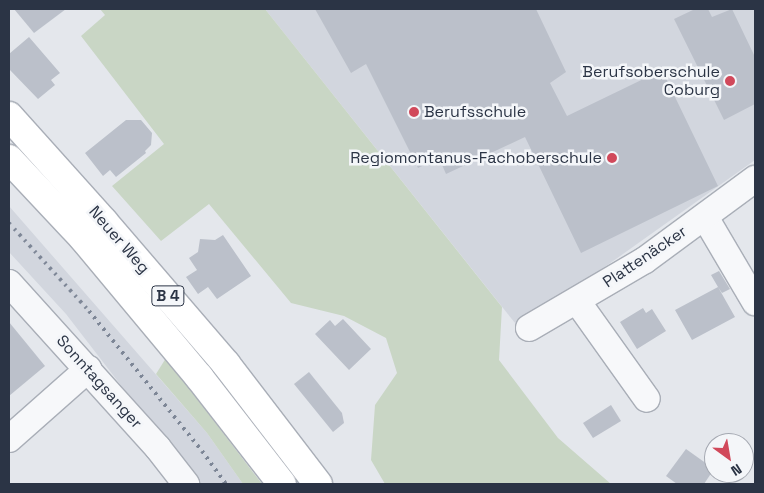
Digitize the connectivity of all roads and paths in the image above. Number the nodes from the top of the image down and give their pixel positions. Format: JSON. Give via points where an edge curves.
{"nodes":[{"id":1,"x":9,"y":116,"type":"edge"},
{"id":2,"x":9,"y":159,"type":"edge"},
{"id":3,"x":755,"y":180,"type":"edge"},
{"id":4,"x":704,"y":217,"type":"junction"},
{"id":5,"x":9,"y":283,"type":"edge"},
{"id":6,"x":577,"y":301,"type":"junction"},
{"id":7,"x":755,"y":302,"type":"edge"},
{"id":8,"x":530,"y":328,"type":"dead end"},
{"id":9,"x":88,"y":369,"type":"junction"},
{"id":10,"x":647,"y":399,"type":"dead end"},
{"id":11,"x":9,"y":439,"type":"edge"},
{"id":12,"x":186,"y":484,"type":"edge"},
{"id":13,"x":282,"y":484,"type":"edge"},
{"id":14,"x":318,"y":484,"type":"edge"}],
"edges":[{"from":1,"to":14,"type":"highway","name":"Neuer Weg","number":"B 4","via":[[226,364]]},
{"from":2,"to":13,"type":"highway","name":"Neuer Weg","number":"B 4","via":[[97,255],[199,377]]},
{"from":3,"to":4,"type":"street","name":"Plattenäcker"},
{"from":4,"to":6,"type":"street","name":"Plattenäcker","via":[[645,260]]},
{"from":4,"to":7,"type":"street"},
{"from":5,"to":9,"type":"street","name":"Sonntagsanger"},
{"from":6,"to":8,"type":"street","name":"Plattenäcker"},
{"from":6,"to":10,"type":"street"},
{"from":9,"to":11,"type":"street"},
{"from":9,"to":12,"type":"street","name":"Sonntagsanger"}]}
